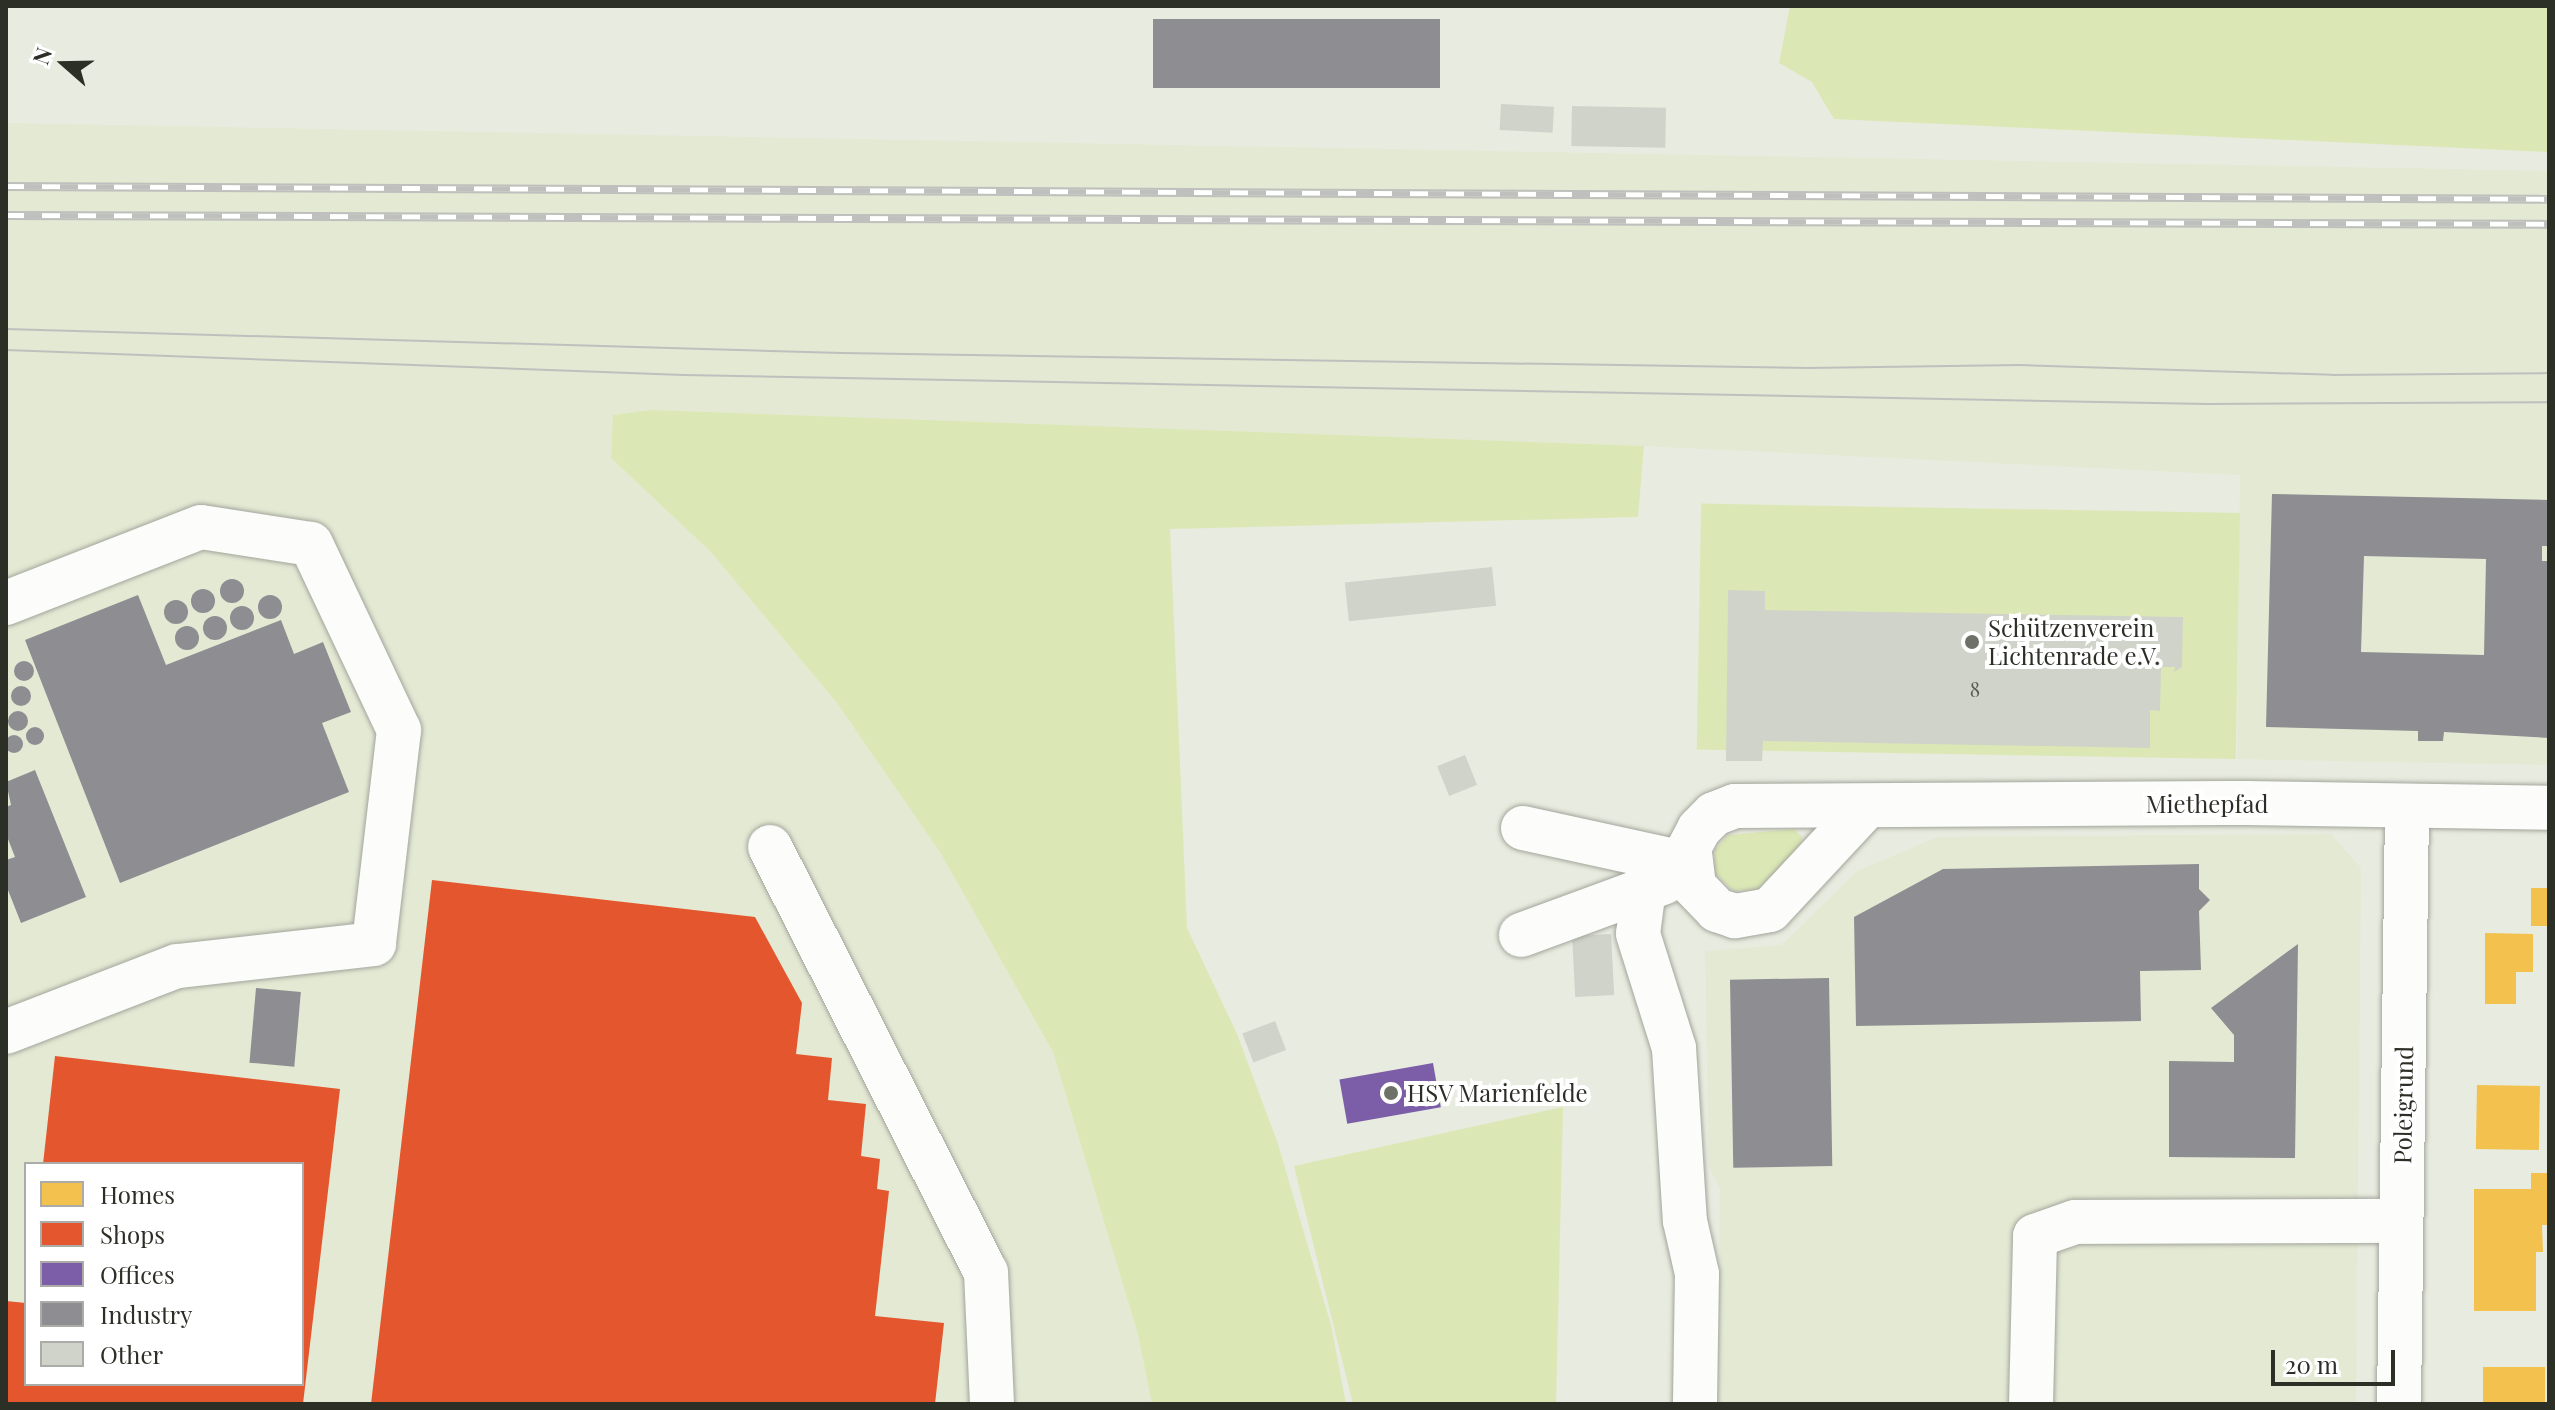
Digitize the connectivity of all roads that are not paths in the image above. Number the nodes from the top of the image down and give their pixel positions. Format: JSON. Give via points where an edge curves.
{"nodes":[{"id":1,"x":6,"y":603,"type":"edge"},
{"id":2,"x":2407,"y":807,"type":"junction"},
{"id":3,"x":1865,"y":808,"type":"junction"},
{"id":4,"x":2549,"y":808,"type":"edge"},
{"id":5,"x":1523,"y":828,"type":"dead end"},
{"id":6,"x":770,"y":847,"type":"dead end"},
{"id":7,"x":1689,"y":868,"type":"junction"},
{"id":8,"x":1644,"y":888,"type":"junction"},
{"id":9,"x":1521,"y":935,"type":"dead end"},
{"id":10,"x":6,"y":1032,"type":"edge"},
{"id":11,"x":2401,"y":1221,"type":"junction"},
{"id":12,"x":992,"y":1404,"type":"edge"},
{"id":13,"x":1695,"y":1404,"type":"edge"},
{"id":14,"x":2031,"y":1404,"type":"edge"},
{"id":15,"x":2399,"y":1404,"type":"edge"}],
"edges":[{"from":1,"to":10,"type":"street","via":[[201,527],[311,544],[399,730],[374,944],[177,966]]},
{"from":2,"to":3,"type":"street","name":"Miethepfad","via":[[2246,803]]},
{"from":2,"to":4,"type":"street","name":"Miethepfad"},
{"from":2,"to":11,"type":"street","name":"Poleigrund"},
{"from":3,"to":7,"type":"street","name":"Miethepfad","via":[[1735,806],[1714,814],[1699,829]]},
{"from":3,"to":7,"type":"street","via":[[1770,910],[1735,916],[1717,910],[1702,898]]},
{"from":5,"to":7,"type":"street"},
{"from":6,"to":12,"type":"street","via":[[986,1272]]},
{"from":7,"to":8,"type":"street"},
{"from":8,"to":9,"type":"street"},
{"from":8,"to":13,"type":"street","via":[[1638,934],[1674,1048],[1685,1221],[1697,1274]]},
{"from":11,"to":14,"type":"street","via":[[2075,1222],[2035,1236]]},
{"from":11,"to":15,"type":"street","name":"Poleigrund"}]}
